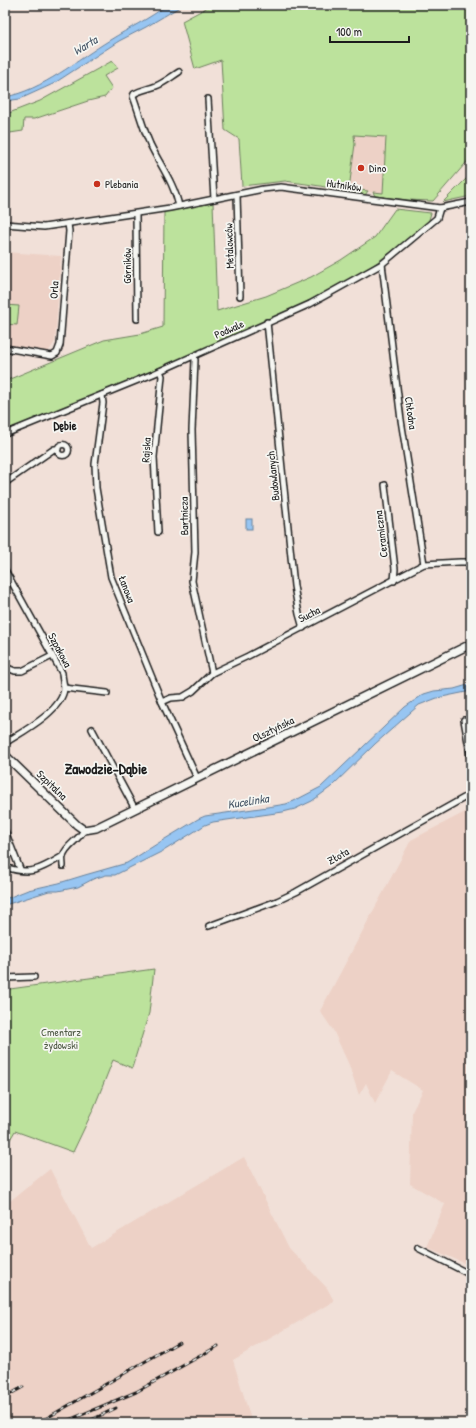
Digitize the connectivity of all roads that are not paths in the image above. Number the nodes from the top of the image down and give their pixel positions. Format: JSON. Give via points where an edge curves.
{"nodes":[{"id":1,"x":178,"y":72,"type":"dead end"},
{"id":2,"x":208,"y":99,"type":"dead end"},
{"id":3,"x":237,"y":195,"type":"junction"},
{"id":4,"x":214,"y":199,"type":"junction"},
{"id":5,"x":471,"y":202,"type":"edge"},
{"id":6,"x":179,"y":206,"type":"junction"},
{"id":7,"x":440,"y":208,"type":"junction"},
{"id":8,"x":136,"y":214,"type":"junction"},
{"id":9,"x":5,"y":224,"type":"edge"},
{"id":10,"x":68,"y":224,"type":"junction"},
{"id":11,"x":382,"y":264,"type":"junction"},
{"id":12,"x":240,"y":296,"type":"dead end"},
{"id":13,"x":137,"y":319,"type":"dead end"},
{"id":14,"x":267,"y":322,"type":"junction"},
{"id":15,"x":5,"y":348,"type":"edge"},
{"id":16,"x":194,"y":356,"type":"junction"},
{"id":17,"x":160,"y":371,"type":"junction"},
{"id":18,"x":102,"y":395,"type":"junction"},
{"id":19,"x":5,"y":434,"type":"edge"},
{"id":20,"x":58,"y":449,"type":"dead end"},
{"id":21,"x":5,"y":483,"type":"edge"},
{"id":22,"x":385,"y":485,"type":"dead end"},
{"id":23,"x":158,"y":532,"type":"dead end"},
{"id":24,"x":471,"y":562,"type":"edge"},
{"id":25,"x":424,"y":564,"type":"junction"},
{"id":26,"x":5,"y":570,"type":"edge"},
{"id":27,"x":394,"y":580,"type":"junction"},
{"id":28,"x":303,"y":628,"type":"junction"},
{"id":29,"x":471,"y":644,"type":"edge"},
{"id":30,"x":52,"y":656,"type":"junction"},
{"id":31,"x":5,"y":667,"type":"edge"},
{"id":32,"x":212,"y":673,"type":"junction"},
{"id":33,"x":64,"y":688,"type":"junction"},
{"id":34,"x":107,"y":693,"type":"dead end"},
{"id":35,"x":162,"y":702,"type":"junction"},
{"id":36,"x":464,"y":720,"type":"dead end"},
{"id":37,"x":92,"y":729,"type":"dead end"},
{"id":38,"x":5,"y":743,"type":"edge"},
{"id":39,"x":5,"y":755,"type":"edge"},
{"id":40,"x":471,"y":759,"type":"edge"},
{"id":41,"x":198,"y":778,"type":"junction"},
{"id":42,"x":471,"y":794,"type":"edge"},
{"id":43,"x":135,"y":809,"type":"junction"},
{"id":44,"x":84,"y":830,"type":"junction"},
{"id":45,"x":5,"y":831,"type":"edge"},
{"id":46,"x":63,"y":856,"type":"junction"},
{"id":47,"x":63,"y":866,"type":"dead end"},
{"id":48,"x":5,"y":867,"type":"edge"},
{"id":49,"x":20,"y":869,"type":"junction"},
{"id":50,"x":209,"y":926,"type":"dead end"},
{"id":51,"x":34,"y":977,"type":"dead end"},
{"id":52,"x":5,"y":978,"type":"edge"},
{"id":53,"x":418,"y":1248,"type":"dead end"},
{"id":54,"x":471,"y":1275,"type":"edge"}],
"edges":[{"from":1,"to":6,"type":"street","via":[[160,84],[138,91],[133,96],[150,143],[174,187]]},
{"from":2,"to":4,"type":"street"},
{"from":3,"to":4,"type":"street","name":"Hutników"},
{"from":3,"to":7,"type":"street","name":"Hutników","via":[[281,187]]},
{"from":3,"to":12,"type":"street","name":"Metalowców"},
{"from":4,"to":6,"type":"street","name":"Hutników"},
{"from":5,"to":7,"type":"street","name":"Hutników"},
{"from":6,"to":8,"type":"street","name":"Hutników"},
{"from":7,"to":11,"type":"street","name":"Podwale","via":[[437,218]]},
{"from":8,"to":10,"type":"street","name":"Hutników"},
{"from":8,"to":13,"type":"street","name":"Górników"},
{"from":9,"to":10,"type":"street","name":"Hutników","via":[[44,227]]},
{"from":10,"to":15,"type":"street","name":"Orla","via":[[60,345],[57,352],[52,356]]},
{"from":11,"to":14,"type":"street","name":"Podwale","via":[[310,304]]},
{"from":11,"to":25,"type":"street","name":"Chłodna","via":[[401,420]]},
{"from":14,"to":16,"type":"street","name":"Podwale"},
{"from":14,"to":28,"type":"street","name":"Budowlanych","via":[[294,586]]},
{"from":16,"to":17,"type":"street","name":"Podwale"},
{"from":16,"to":32,"type":"street","name":"Bartnicza","via":[[192,430],[195,552],[192,580]]},
{"from":17,"to":18,"type":"street","name":"Podwale"},
{"from":17,"to":23,"type":"street","name":"Rajska","via":[[162,376],[154,457]]},
{"from":18,"to":19,"type":"street","name":"Podwale"},
{"from":18,"to":35,"type":"street","name":"Łanowa","via":[[95,464],[96,488],[111,577]]},
{"from":20,"to":21,"type":"street","via":[[54,449]]},
{"from":22,"to":27,"type":"street","name":"Ceramiczna","via":[[395,569]]},
{"from":24,"to":25,"type":"street","name":"Sucha"},
{"from":25,"to":27,"type":"street","name":"Sucha"},
{"from":26,"to":30,"type":"street","name":"Szpakowa"},
{"from":27,"to":28,"type":"street","name":"Sucha"},
{"from":28,"to":32,"type":"street","name":"Sucha"},
{"from":29,"to":41,"type":"street","name":"Olsztyńska"},
{"from":30,"to":31,"type":"street","via":[[22,671]]},
{"from":30,"to":33,"type":"street","name":"Szpakowa","via":[[62,674]]},
{"from":32,"to":35,"type":"street","name":"Sucha","via":[[183,697]]},
{"from":33,"to":34,"type":"street"},
{"from":33,"to":38,"type":"street","via":[[59,703]]},
{"from":35,"to":41,"type":"street","name":"Łanowa"},
{"from":36,"to":40,"type":"street"},
{"from":37,"to":43,"type":"street"},
{"from":39,"to":44,"type":"street","name":"Szpitalna"},
{"from":41,"to":43,"type":"street","name":"Olsztyńska"},
{"from":42,"to":50,"type":"street","name":"Złota","via":[[296,892]]},
{"from":43,"to":44,"type":"street","name":"Olsztyńska","via":[[96,828]]},
{"from":44,"to":46,"type":"street"},
{"from":45,"to":49,"type":"street"},
{"from":46,"to":47,"type":"street"},
{"from":46,"to":49,"type":"street","via":[[40,869]]},
{"from":48,"to":49,"type":"street"},
{"from":51,"to":52,"type":"street"},
{"from":53,"to":54,"type":"street"}]}
